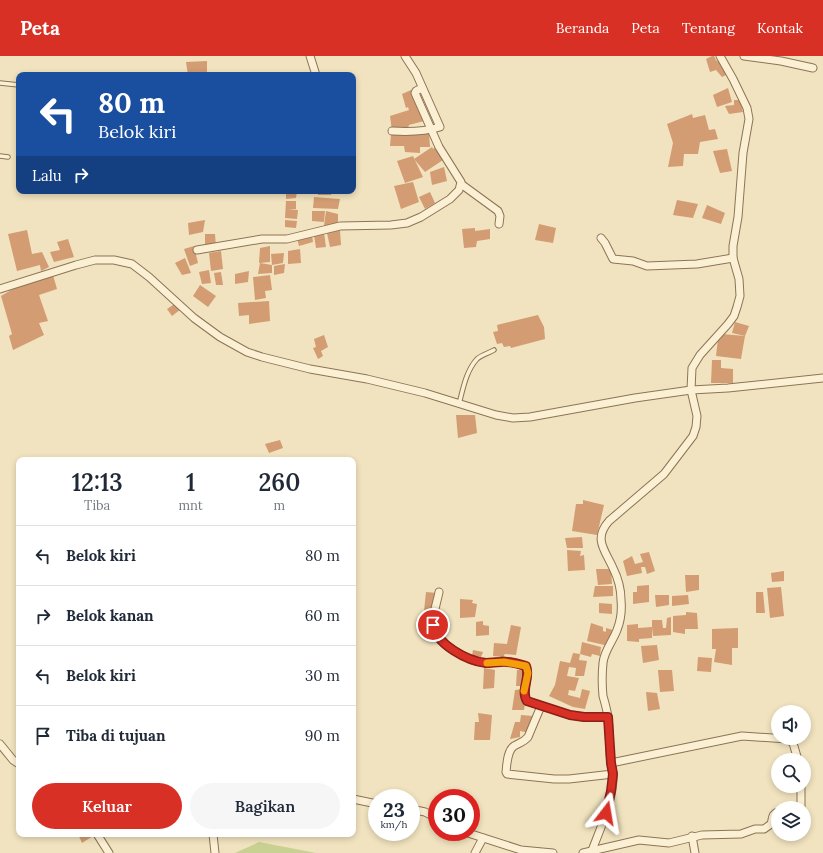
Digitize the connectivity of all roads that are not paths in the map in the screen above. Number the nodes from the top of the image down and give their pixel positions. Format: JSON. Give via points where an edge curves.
{"nodes":[{"id":1,"x":310,"y":56,"type":"edge"},
{"id":2,"x":405,"y":56,"type":"edge"},
{"id":3,"x":720,"y":56,"type":"edge"},
{"id":4,"x":744,"y":56,"type":"edge"},
{"id":5,"x":813,"y":68,"type":"dead end"},
{"id":6,"x":315,"y":72,"type":"edge"},
{"id":7,"x":0,"y":83,"type":"edge"},
{"id":8,"x":16,"y":85,"type":"edge"},
{"id":9,"x":434,"y":129,"type":"junction"},
{"id":10,"x":392,"y":131,"type":"dead end"},
{"id":11,"x":0,"y":156,"type":"edge"},
{"id":12,"x":8,"y":157,"type":"dead end"},
{"id":13,"x":461,"y":184,"type":"junction"},
{"id":14,"x":499,"y":224,"type":"dead end"},
{"id":15,"x":601,"y":238,"type":"dead end"},
{"id":16,"x":197,"y":250,"type":"dead end"},
{"id":17,"x":732,"y":258,"type":"junction"},
{"id":18,"x":0,"y":289,"type":"edge"},
{"id":19,"x":494,"y":350,"type":"dead end"},
{"id":20,"x":823,"y":378,"type":"edge"},
{"id":21,"x":690,"y":390,"type":"junction"},
{"id":22,"x":459,"y":404,"type":"junction"},
{"id":23,"x":439,"y":592,"type":"dead end"},
{"id":24,"x":541,"y":706,"type":"junction"},
{"id":25,"x":608,"y":717,"type":"junction"},
{"id":26,"x":0,"y":744,"type":"edge"},
{"id":27,"x":796,"y":753,"type":"edge"},
{"id":28,"x":16,"y":762,"type":"edge"},
{"id":29,"x":611,"y":763,"type":"junction"},
{"id":30,"x":613,"y":774,"type":"junction"},
{"id":31,"x":356,"y":800,"type":"edge"},
{"id":32,"x":368,"y":802,"type":"edge"},
{"id":33,"x":771,"y":824,"type":"edge"},
{"id":34,"x":692,"y":836,"type":"junction"},
{"id":35,"x":99,"y":837,"type":"edge"},
{"id":36,"x":213,"y":837,"type":"edge"},
{"id":37,"x":480,"y":837,"type":"edge"},
{"id":38,"x":483,"y":838,"type":"junction"},
{"id":39,"x":591,"y":852,"type":"edge"},
{"id":40,"x":108,"y":853,"type":"edge"},
{"id":41,"x":215,"y":853,"type":"edge"},
{"id":42,"x":475,"y":853,"type":"edge"},
{"id":43,"x":553,"y":853,"type":"edge"},
{"id":44,"x":583,"y":853,"type":"edge"},
{"id":45,"x":694,"y":853,"type":"edge"}],
"edges":[{"from":1,"to":6,"type":"street"},
{"from":2,"to":9,"type":"street","via":[[419,90],[440,127]]},
{"from":3,"to":17,"type":"street","via":[[747,108],[749,119]]},
{"from":4,"to":5,"type":"street"},
{"from":7,"to":8,"type":"lane"},
{"from":9,"to":10,"type":"street"},
{"from":9,"to":13,"type":"street","via":[[442,154]]},
{"from":11,"to":12,"type":"lane"},
{"from":13,"to":14,"type":"street","via":[[498,211]]},
{"from":13,"to":16,"type":"street","via":[[450,199],[407,223],[340,226],[287,239],[262,239]]},
{"from":15,"to":17,"type":"street","via":[[613,259],[644,265],[697,264]]},
{"from":17,"to":21,"type":"street","via":[[739,279],[740,296],[737,307],[731,320],[692,368]]},
{"from":18,"to":22,"type":"street","via":[[95,260],[114,260],[132,264],[194,318],[247,352],[262,358],[425,393]]},
{"from":19,"to":22,"type":"lane","via":[[478,358],[472,366]]},
{"from":20,"to":21,"type":"street"},
{"from":21,"to":22,"type":"street","via":[[530,417],[496,415]]},
{"from":21,"to":25,"type":"street","via":[[697,416],[693,436],[664,474],[609,521],[601,534],[604,551],[620,585],[621,600],[621,616],[617,630],[603,662],[603,695]]},
{"from":23,"to":24,"type":"street","via":[[433,625],[438,638],[465,657],[476,661],[526,666],[526,700]]},
{"from":24,"to":25,"type":"street","via":[[576,716]]},
{"from":24,"to":30,"type":"street","via":[[528,737],[513,746],[509,752],[507,774],[569,779]]},
{"from":25,"to":29,"type":"street"},
{"from":26,"to":28,"type":"street"},
{"from":27,"to":29,"type":"street","via":[[788,739],[742,736]]},
{"from":29,"to":30,"type":"street"},
{"from":30,"to":39,"type":"street","via":[[606,813]]},
{"from":31,"to":32,"type":"street"},
{"from":33,"to":34,"type":"street","via":[[764,829],[741,834]]},
{"from":34,"to":39,"type":"street","via":[[669,843],[639,840]]},
{"from":34,"to":45,"type":"street"},
{"from":35,"to":40,"type":"street"},
{"from":36,"to":41,"type":"street"},
{"from":37,"to":38,"type":"street"},
{"from":38,"to":42,"type":"street"},
{"from":38,"to":43,"type":"street","via":[[521,850]]},
{"from":39,"to":44,"type":"street"}]}
